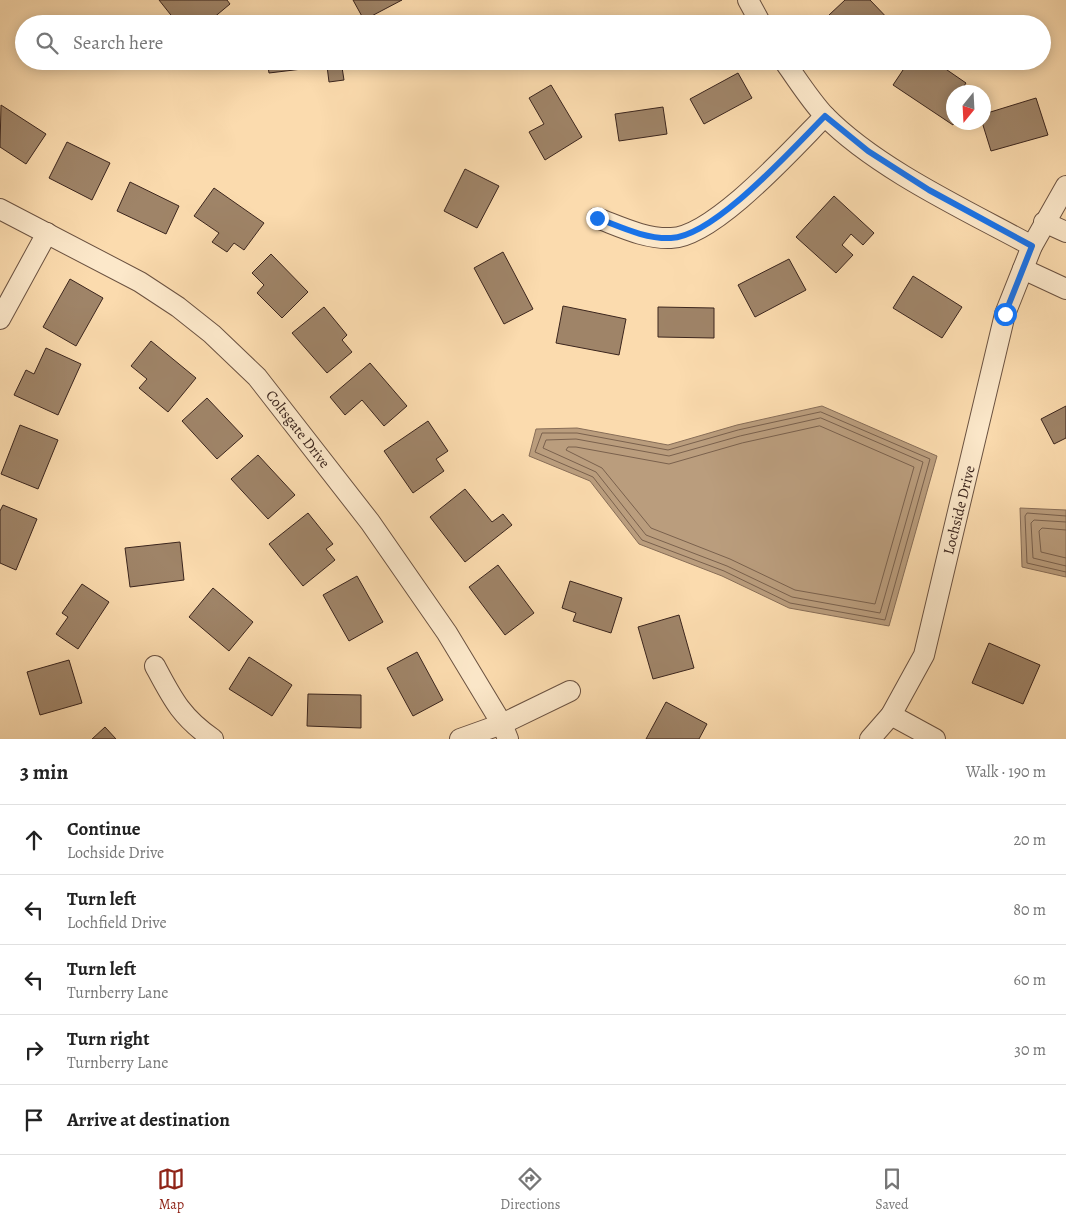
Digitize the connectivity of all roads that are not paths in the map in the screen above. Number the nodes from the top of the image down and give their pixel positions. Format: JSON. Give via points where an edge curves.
{"nodes":[{"id":1,"x":748,"y":0,"type":"edge"},
{"id":2,"x":756,"y":15,"type":"edge"},
{"id":3,"x":791,"y":70,"type":"edge"},
{"id":4,"x":825,"y":116,"type":"junction"},
{"id":5,"x":1066,"y":186,"type":"edge"},
{"id":6,"x":0,"y":209,"type":"edge"},
{"id":7,"x":597,"y":218,"type":"dead end"},
{"id":8,"x":1044,"y":222,"type":"junction"},
{"id":9,"x":1066,"y":232,"type":"edge"},
{"id":10,"x":47,"y":233,"type":"junction"},
{"id":11,"x":1032,"y":246,"type":"junction"},
{"id":12,"x":1023,"y":269,"type":"junction"},
{"id":13,"x":1066,"y":289,"type":"edge"},
{"id":14,"x":0,"y":319,"type":"edge"},
{"id":15,"x":154,"y":666,"type":"dead end"},
{"id":16,"x":570,"y":691,"type":"dead end"},
{"id":17,"x":891,"y":715,"type":"junction"},
{"id":18,"x":505,"y":732,"type":"edge"},
{"id":19,"x":213,"y":739,"type":"edge"},
{"id":20,"x":460,"y":739,"type":"edge"},
{"id":21,"x":870,"y":739,"type":"edge"},
{"id":22,"x":935,"y":739,"type":"edge"}],
"edges":[{"from":1,"to":2,"type":"street"},
{"from":3,"to":4,"type":"street"},
{"from":4,"to":7,"type":"street","via":[[750,190],[705,226],[689,234],[672,238],[639,234]]},
{"from":4,"to":11,"type":"street","via":[[868,151],[929,190]]},
{"from":5,"to":8,"type":"street","name":"Lochside Drive"},
{"from":6,"to":10,"type":"street","name":"Coltsgate Drive"},
{"from":8,"to":9,"type":"street"},
{"from":8,"to":11,"type":"street","name":"Lochside Drive"},
{"from":10,"to":14,"type":"street"},
{"from":10,"to":18,"type":"street","name":"Coltsgate Drive","via":[[124,272],[178,307],[257,377],[376,530],[447,633]]},
{"from":11,"to":12,"type":"street","name":"Lochside Drive"},
{"from":12,"to":13,"type":"street"},
{"from":12,"to":17,"type":"street","name":"Lochside Drive","via":[[1005,314],[924,655]]},
{"from":15,"to":19,"type":"street","via":[[176,706]]},
{"from":16,"to":18,"type":"street"},
{"from":17,"to":21,"type":"street","name":"Lochside Drive"},
{"from":17,"to":22,"type":"street"},
{"from":18,"to":20,"type":"street"}]}
